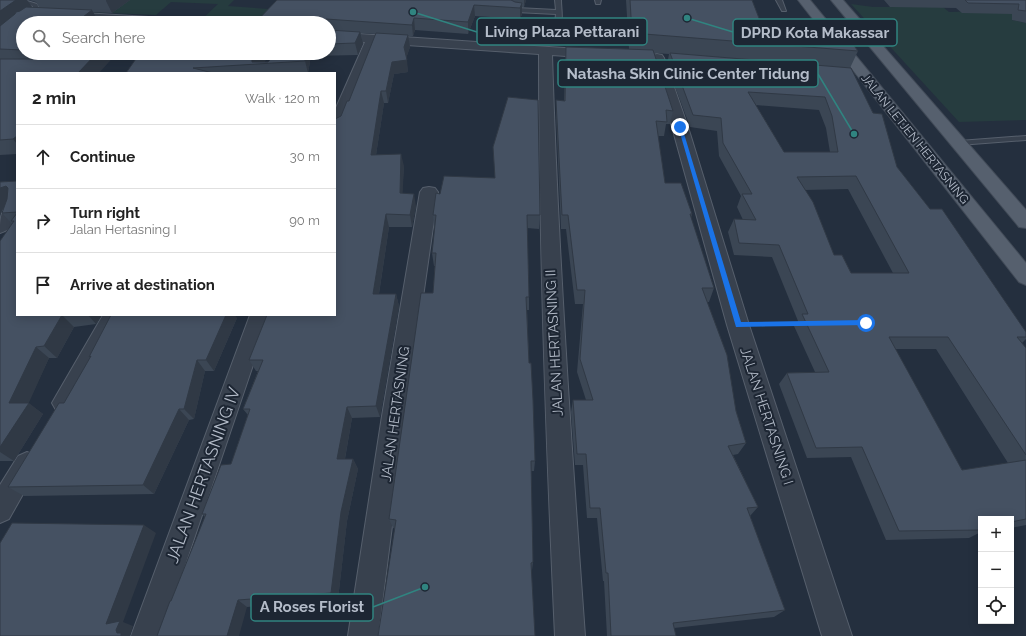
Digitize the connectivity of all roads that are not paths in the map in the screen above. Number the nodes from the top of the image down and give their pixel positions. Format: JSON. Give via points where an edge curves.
{"nodes":[{"id":1,"x":0,"y":0,"type":"edge"},
{"id":2,"x":507,"y":0,"type":"edge"},
{"id":3,"x":558,"y":0,"type":"edge"},
{"id":4,"x":779,"y":0,"type":"edge"},
{"id":5,"x":804,"y":0,"type":"edge"},
{"id":6,"x":837,"y":0,"type":"edge"},
{"id":7,"x":784,"y":10,"type":"dead end"},
{"id":8,"x":530,"y":11,"type":"junction"},
{"id":9,"x":558,"y":12,"type":"junction"},
{"id":10,"x":31,"y":14,"type":"junction"},
{"id":11,"x":28,"y":16,"type":"edge"},
{"id":12,"x":67,"y":16,"type":"edge"},
{"id":13,"x":528,"y":24,"type":"junction"},
{"id":14,"x":558,"y":26,"type":"junction"},
{"id":15,"x":495,"y":33,"type":"dead end"},
{"id":16,"x":336,"y":37,"type":"edge"},
{"id":17,"x":527,"y":37,"type":"junction"},
{"id":18,"x":372,"y":40,"type":"junction"},
{"id":19,"x":545,"y":50,"type":"junction"},
{"id":20,"x":605,"y":54,"type":"edge"},
{"id":21,"x":656,"y":58,"type":"edge"},
{"id":22,"x":336,"y":125,"type":"edge"},
{"id":23,"x":1026,"y":138,"type":"edge"},
{"id":24,"x":959,"y":143,"type":"junction"},
{"id":25,"x":429,"y":192,"type":"dead end"},
{"id":26,"x":16,"y":207,"type":"edge"},
{"id":27,"x":1026,"y":222,"type":"edge"},
{"id":28,"x":0,"y":227,"type":"edge"},
{"id":29,"x":1026,"y":277,"type":"edge"},
{"id":30,"x":113,"y":316,"type":"edge"},
{"id":31,"x":260,"y":316,"type":"edge"},
{"id":32,"x":55,"y":418,"type":"edge"},
{"id":33,"x":39,"y":444,"type":"edge"},
{"id":34,"x":0,"y":510,"type":"edge"},
{"id":35,"x":146,"y":636,"type":"edge"},
{"id":36,"x":363,"y":636,"type":"edge"},
{"id":37,"x":570,"y":636,"type":"edge"},
{"id":38,"x":837,"y":636,"type":"edge"}],
"edges":[{"from":1,"to":10,"type":"lane","via":[[35,5],[36,8]]},
{"from":2,"to":8,"type":"lane","via":[[510,8]]},
{"from":3,"to":9,"type":"lane"},
{"from":4,"to":7,"type":"lane"},
{"from":5,"to":29,"type":"main road","name":"JALAN LETJEN HERTASNING","via":[[857,75]]},
{"from":6,"to":24,"type":"main road"},
{"from":8,"to":9,"type":"lane"},
{"from":8,"to":13,"type":"lane"},
{"from":9,"to":14,"type":"lane"},
{"from":10,"to":11,"type":"street"},
{"from":10,"to":12,"type":"street"},
{"from":13,"to":14,"type":"lane"},
{"from":13,"to":17,"type":"lane"},
{"from":14,"to":17,"type":"lane","via":[[551,33],[540,37]]},
{"from":15,"to":17,"type":"lane"},
{"from":16,"to":18,"type":"street"},
{"from":18,"to":19,"type":"street"},
{"from":18,"to":22,"type":"street"},
{"from":19,"to":20,"type":"street"},
{"from":19,"to":37,"type":"street","name":"JALAN HERTASNING II","via":[[554,365]]},
{"from":21,"to":38,"type":"street","name":"JALAN HERTASNING I","via":[[680,127],[738,325]]},
{"from":23,"to":24,"type":"lane"},
{"from":24,"to":27,"type":"main road"},
{"from":25,"to":36,"type":"street","name":"JALAN HERTASNING"},
{"from":26,"to":28,"type":"street"},
{"from":30,"to":32,"type":"street"},
{"from":31,"to":35,"type":"street","name":"JALAN HERTASNING IV"},
{"from":33,"to":34,"type":"street"}]}
